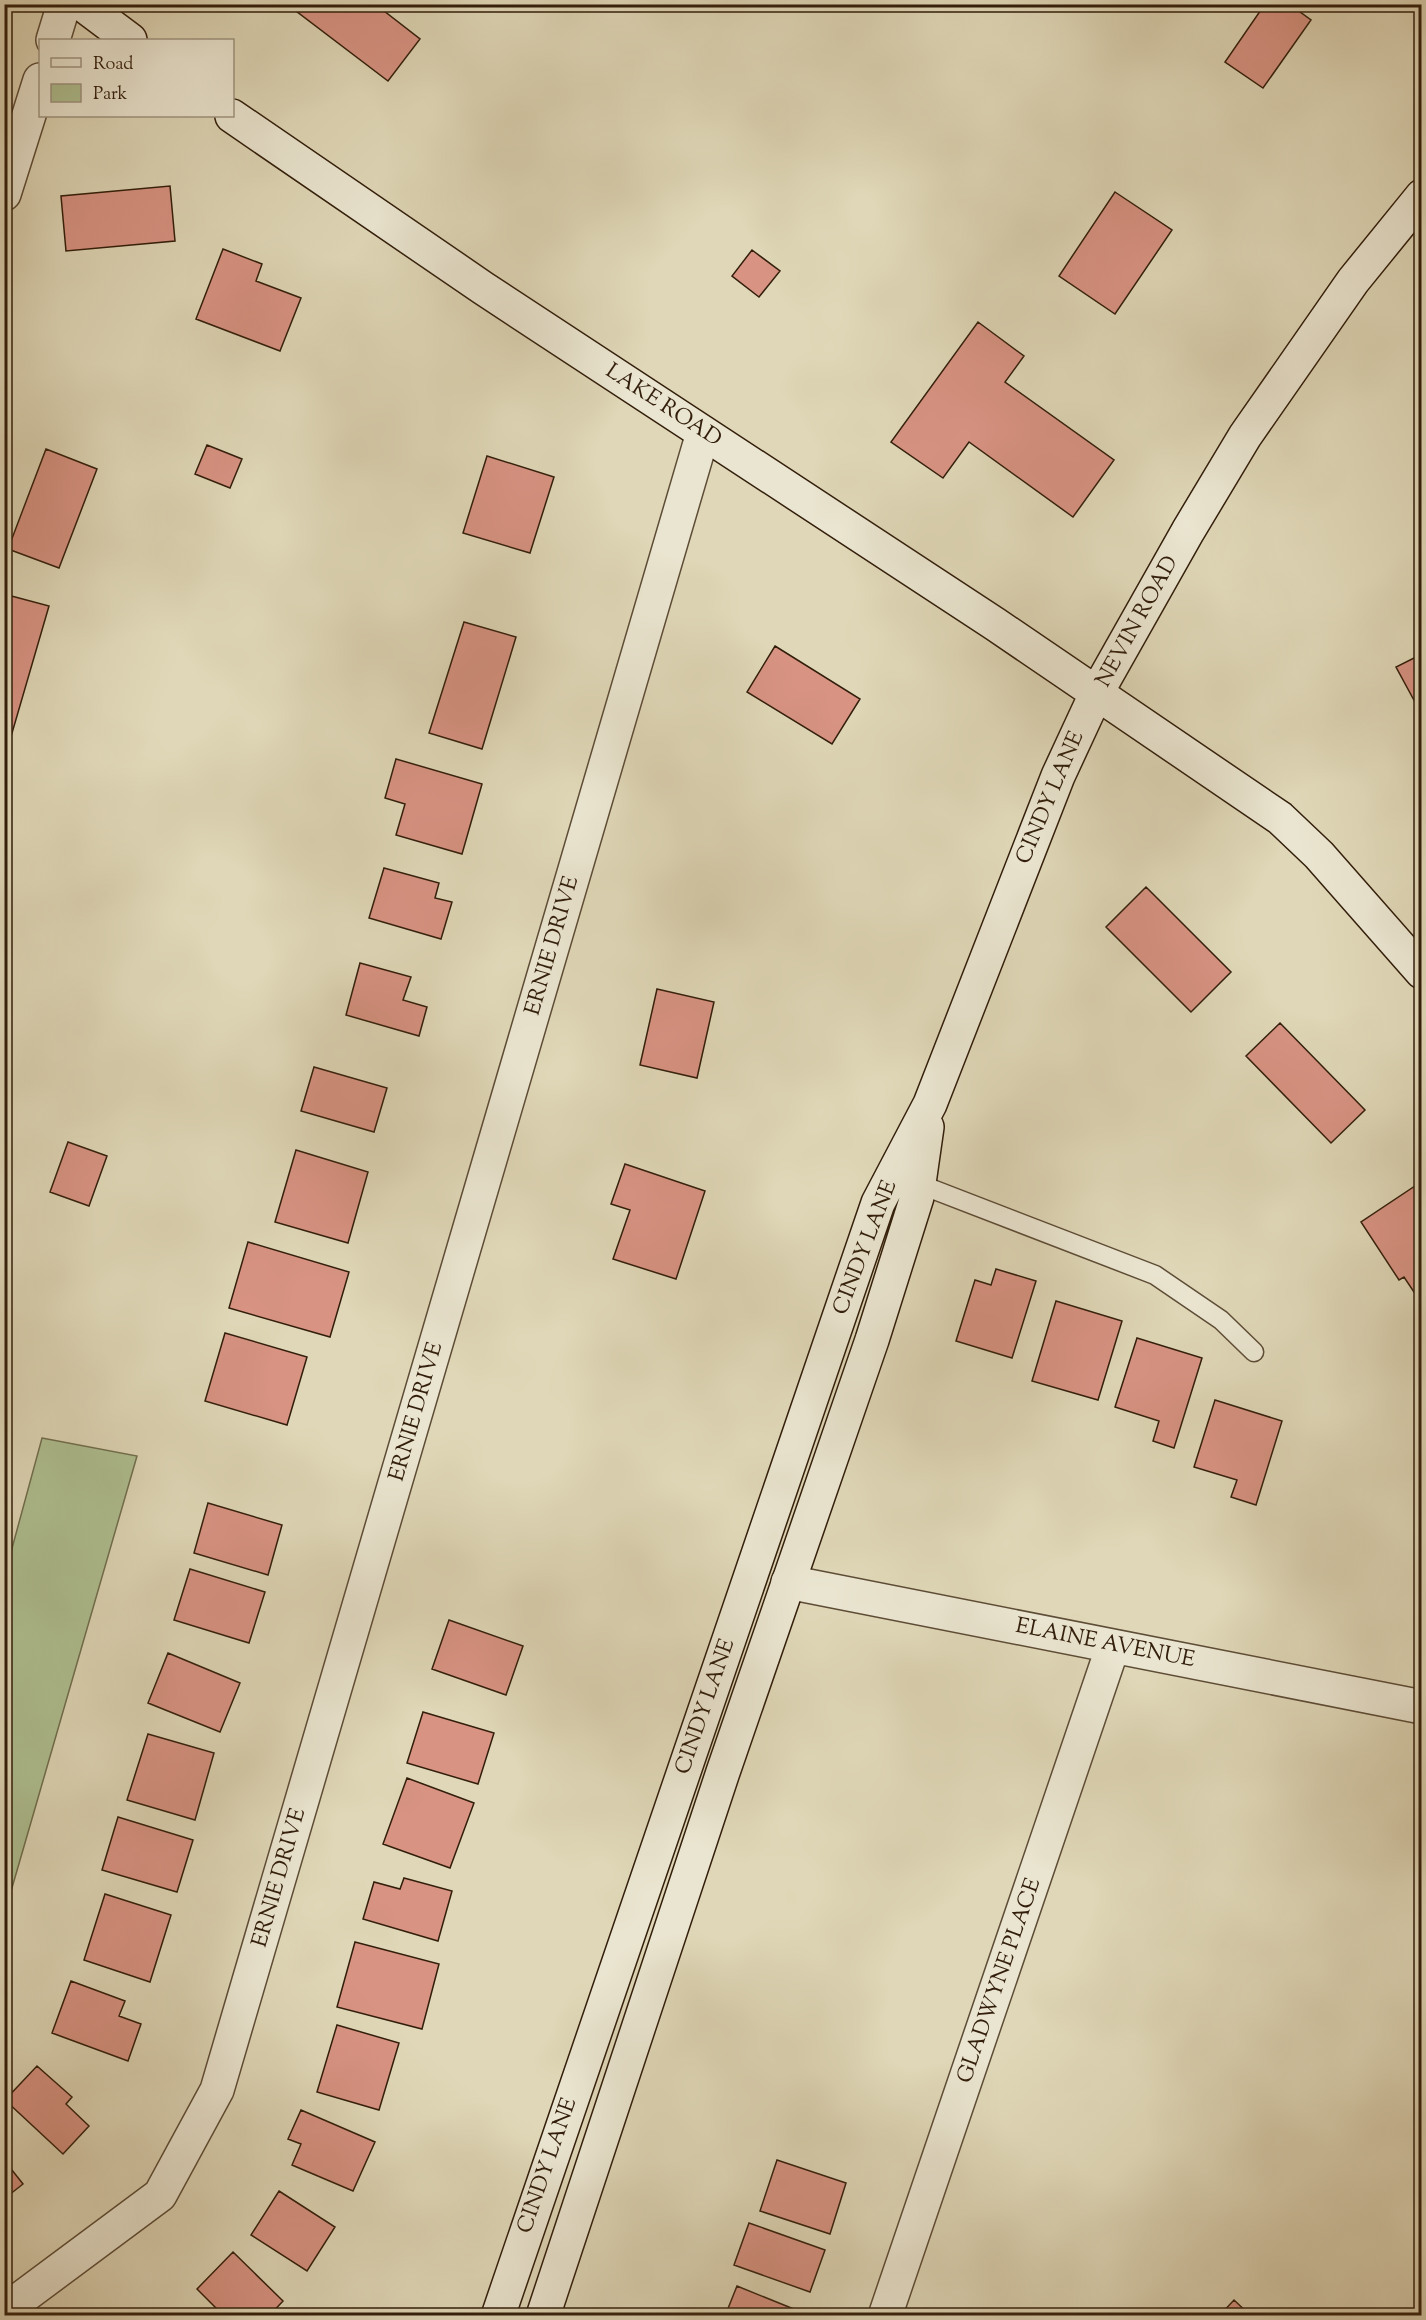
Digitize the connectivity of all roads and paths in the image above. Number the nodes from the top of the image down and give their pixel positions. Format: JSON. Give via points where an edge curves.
{"nodes":[{"id":1,"x":64,"y":4,"type":"edge"},
{"id":2,"x":82,"y":4,"type":"edge"},
{"id":3,"x":53,"y":39,"type":"edge"},
{"id":4,"x":129,"y":39,"type":"edge"},
{"id":5,"x":39,"y":83,"type":"edge"},
{"id":6,"x":233,"y":117,"type":"edge"},
{"id":7,"x":4,"y":194,"type":"edge"},
{"id":8,"x":1422,"y":196,"type":"edge"},
{"id":9,"x":703,"y":433,"type":"junction"},
{"id":10,"x":1096,"y":694,"type":"junction"},
{"id":11,"x":1422,"y":972,"type":"edge"},
{"id":12,"x":930,"y":1104,"type":"junction"},
{"id":13,"x":919,"y":1184,"type":"junction"},
{"id":14,"x":1254,"y":1352,"type":"dead end"},
{"id":15,"x":788,"y":1582,"type":"junction"},
{"id":16,"x":1113,"y":1646,"type":"junction"},
{"id":17,"x":1422,"y":1707,"type":"edge"},
{"id":18,"x":4,"y":2311,"type":"edge"},
{"id":19,"x":498,"y":2316,"type":"edge"},
{"id":20,"x":543,"y":2316,"type":"edge"},
{"id":21,"x":885,"y":2316,"type":"edge"}],
"edges":[{"from":1,"to":3,"type":"street"},
{"from":2,"to":4,"type":"street"},
{"from":5,"to":7,"type":"street"},
{"from":6,"to":9,"type":"street","name":"LAKE ROAD"},
{"from":8,"to":10,"type":"street","name":"NEVIN ROAD","via":[[1353,281],[1245,436]]},
{"from":9,"to":10,"type":"street","name":"LAKE ROAD"},
{"from":9,"to":18,"type":"street","name":"ERNIE DRIVE","via":[[218,2090],[160,2195]]},
{"from":10,"to":11,"type":"street","name":"NEVIN ROAD","via":[[1280,818]]},
{"from":10,"to":12,"type":"street","name":"CINDY LANE","via":[[1058,776]]},
{"from":12,"to":13,"type":"street","name":"CINDY LANE"},
{"from":12,"to":19,"type":"street","name":"CINDY LANE","via":[[878,1203]]},
{"from":13,"to":14,"type":"lane","via":[[1155,1275],[1221,1320]]},
{"from":13,"to":15,"type":"street","name":"CINDY LANE","via":[[872,1340]]},
{"from":15,"to":16,"type":"street","name":"ELAINE AVENUE"},
{"from":15,"to":20,"type":"street","name":"CINDY LANE"},
{"from":16,"to":17,"type":"street","name":"ELAINE AVENUE"},
{"from":16,"to":21,"type":"street","name":"GLADWYNE PLACE"}]}
